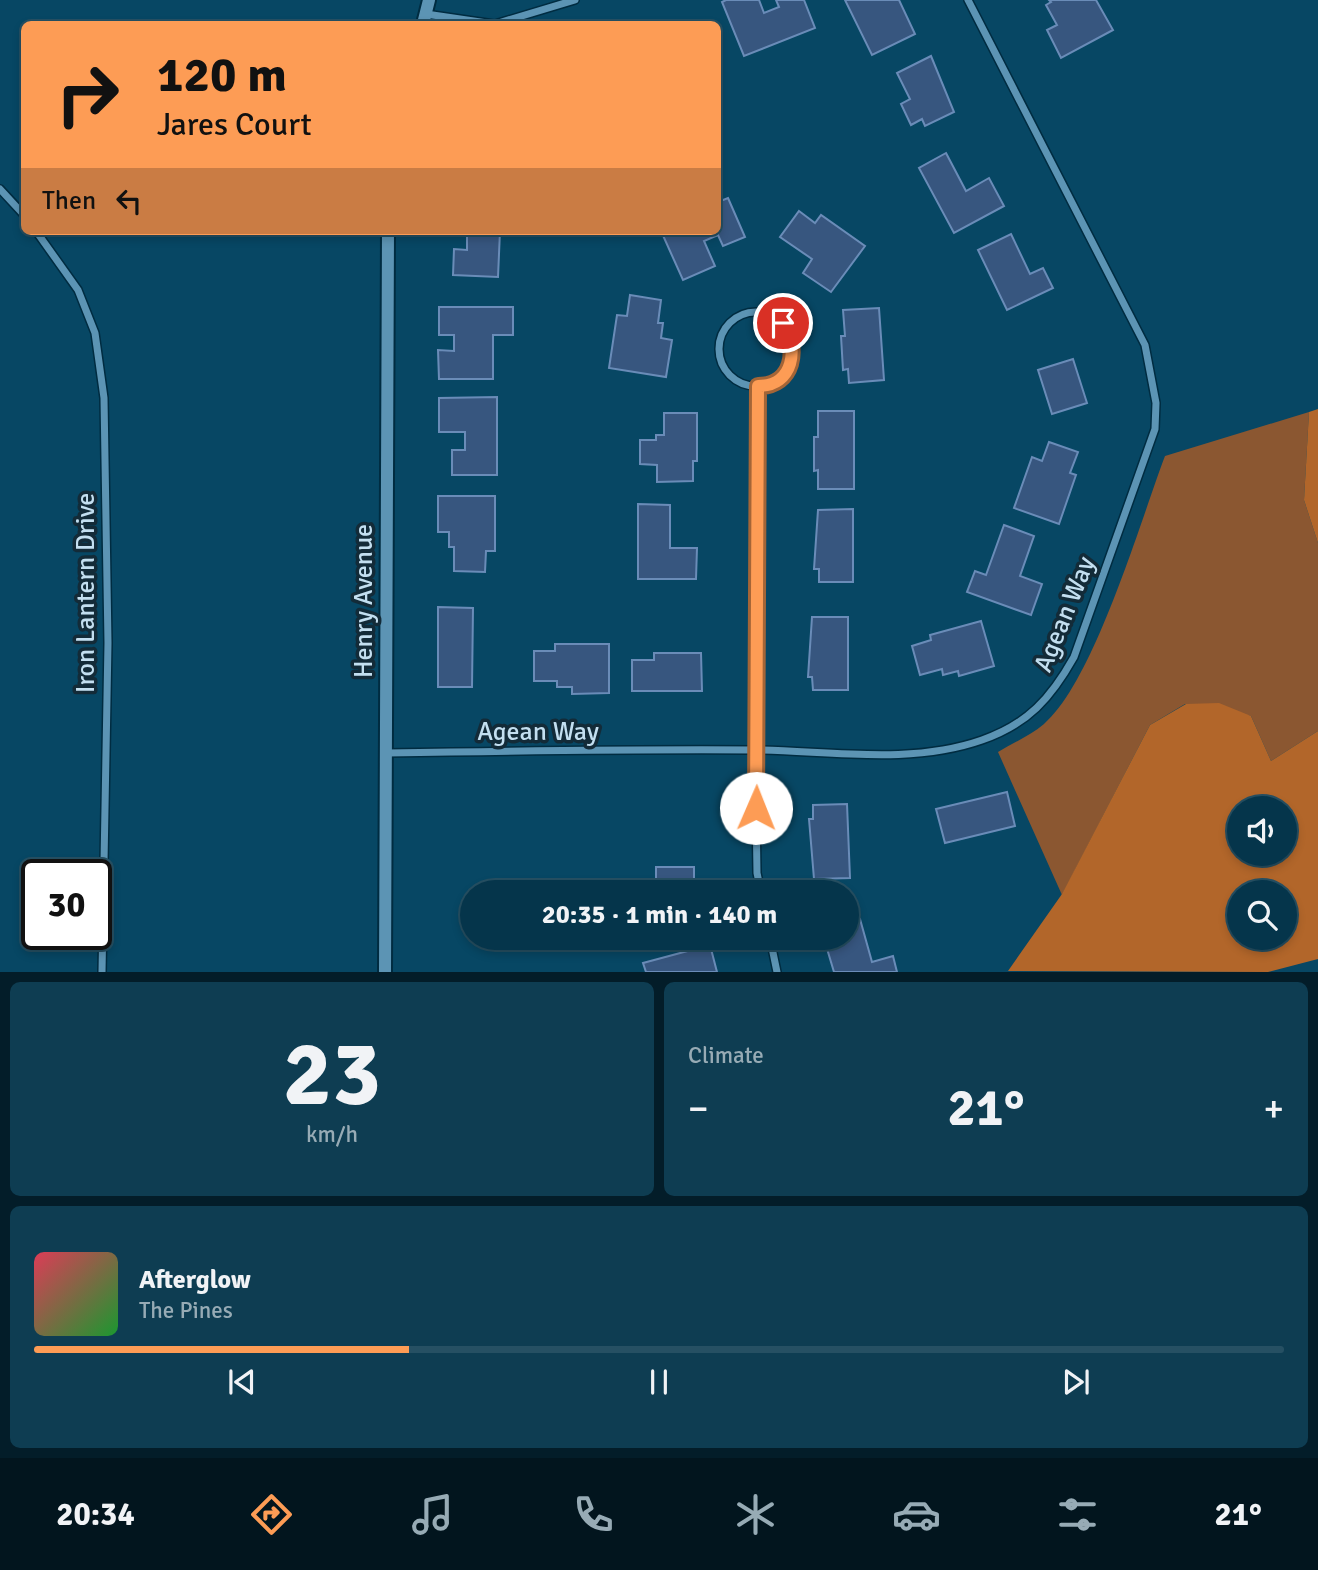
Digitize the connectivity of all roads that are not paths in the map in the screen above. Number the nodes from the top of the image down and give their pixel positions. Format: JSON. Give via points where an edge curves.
{"nodes":[{"id":1,"x":429,"y":0,"type":"edge"},
{"id":2,"x":575,"y":0,"type":"edge"},
{"id":3,"x":968,"y":0,"type":"edge"},
{"id":4,"x":425,"y":19,"type":"edge"},
{"id":5,"x":453,"y":21,"type":"edge"},
{"id":6,"x":505,"y":21,"type":"edge"},
{"id":7,"x":0,"y":189,"type":"edge"},
{"id":8,"x":21,"y":212,"type":"edge"},
{"id":9,"x":39,"y":235,"type":"edge"},
{"id":10,"x":388,"y":235,"type":"edge"},
{"id":11,"x":758,"y":386,"type":"junction"},
{"id":12,"x":756,"y":750,"type":"junction"},
{"id":13,"x":384,"y":753,"type":"junction"},
{"id":14,"x":758,"y":880,"type":"edge"},
{"id":15,"x":773,"y":950,"type":"edge"},
{"id":16,"x":102,"y":971,"type":"edge"},
{"id":17,"x":385,"y":971,"type":"edge"},
{"id":18,"x":777,"y":971,"type":"edge"}],
"edges":[{"from":1,"to":4,"type":"street"},
{"from":2,"to":6,"type":"street"},
{"from":3,"to":12,"type":"street","name":"Agean Way","via":[[1145,345],[1156,403],[1154,429],[1074,657],[1037,710],[982,740],[944,750],[883,754]]},
{"from":4,"to":5,"type":"street"},
{"from":7,"to":8,"type":"street"},
{"from":9,"to":16,"type":"street","name":"Iron Lantern Drive","via":[[78,290],[95,333],[104,398],[108,643]]},
{"from":10,"to":13,"type":"street","name":"Henry Avenue"},
{"from":11,"to":11,"type":"street","via":[[780,379],[789,369],[794,349],[783,323],[760,312],[747,313],[727,327],[720,338],[719,354],[733,379]]},
{"from":11,"to":12,"type":"street"},
{"from":12,"to":13,"type":"street","name":"Agean Way"},
{"from":12,"to":14,"type":"street"},
{"from":13,"to":17,"type":"street","name":"Henry Avenue"},
{"from":15,"to":18,"type":"street"}]}
